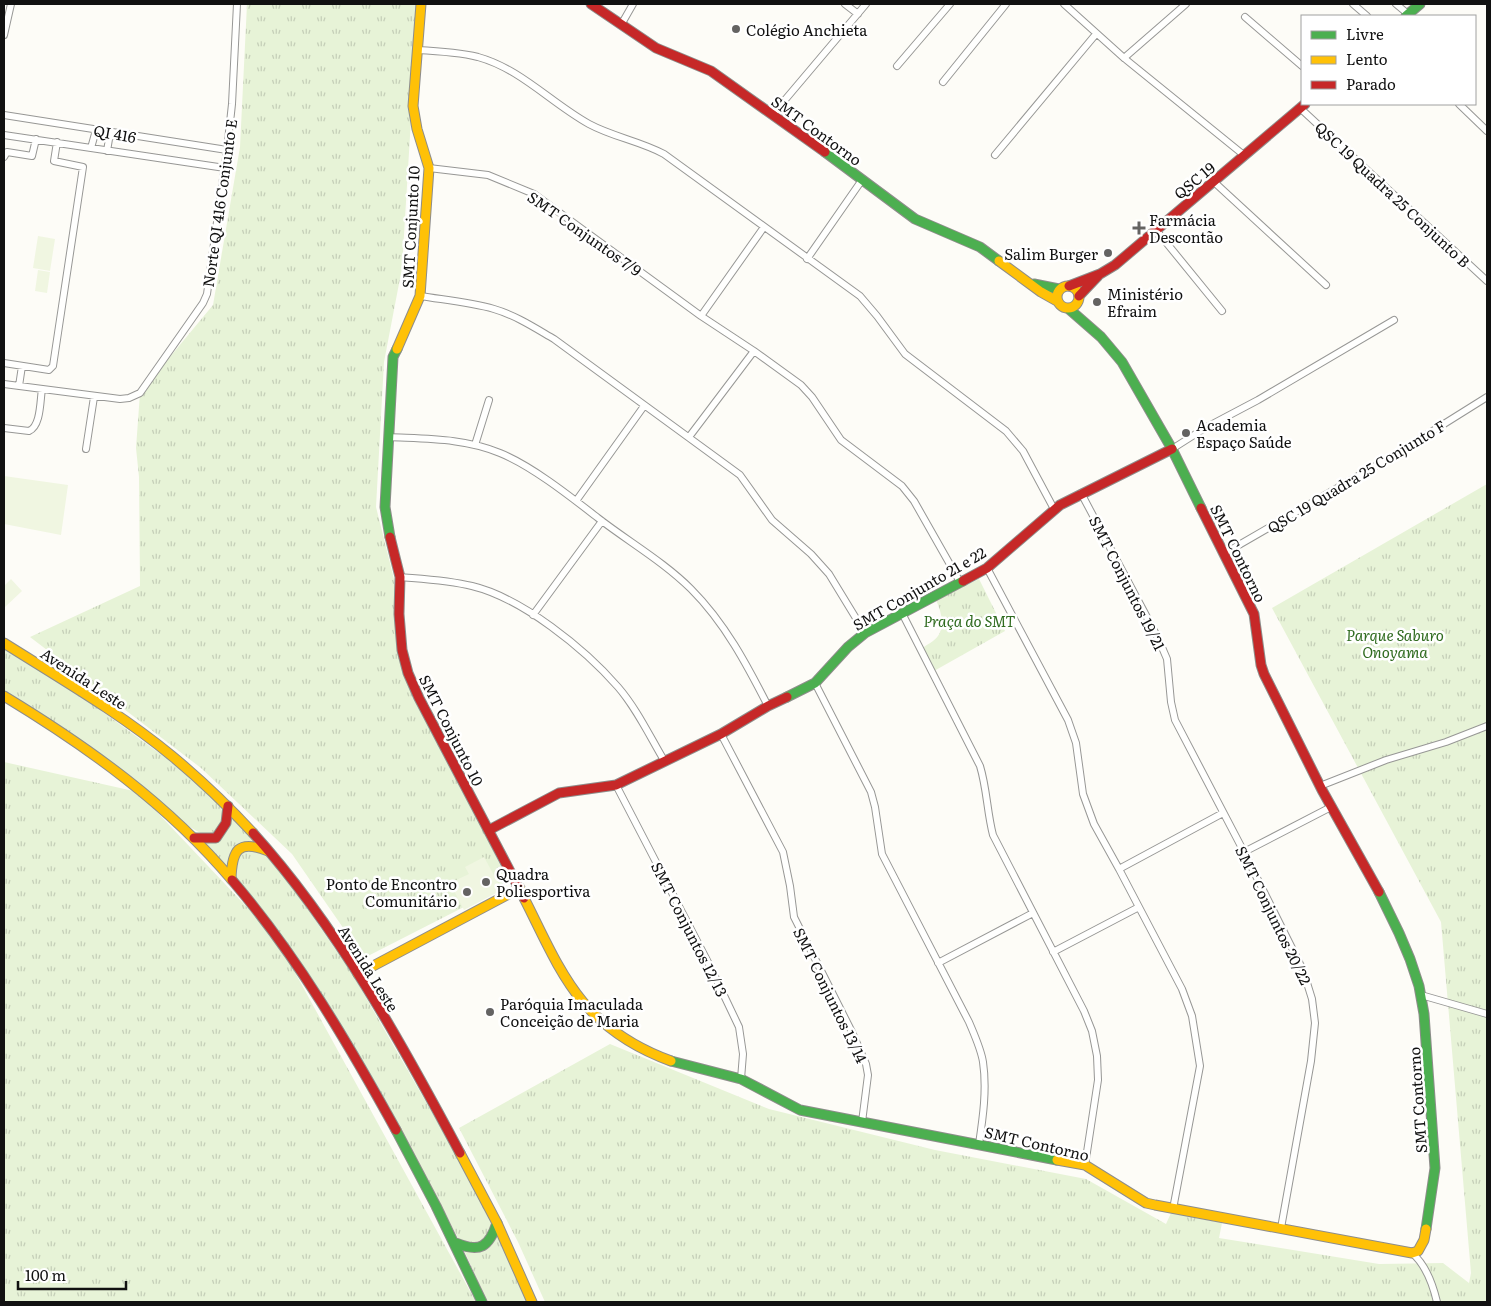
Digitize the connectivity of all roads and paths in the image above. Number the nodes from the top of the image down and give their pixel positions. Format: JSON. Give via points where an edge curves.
{"nodes":[{"id":1,"x":11,"y":4,"type":"edge"},
{"id":2,"x":237,"y":4,"type":"edge"},
{"id":3,"x":422,"y":4,"type":"edge"},
{"id":4,"x":591,"y":4,"type":"edge"},
{"id":5,"x":632,"y":4,"type":"edge"},
{"id":6,"x":845,"y":4,"type":"edge"},
{"id":7,"x":866,"y":4,"type":"edge"},
{"id":8,"x":950,"y":4,"type":"edge"},
{"id":9,"x":1006,"y":4,"type":"edge"},
{"id":10,"x":1064,"y":4,"type":"edge"},
{"id":11,"x":1186,"y":4,"type":"edge"},
{"id":12,"x":1353,"y":4,"type":"edge"},
{"id":13,"x":1396,"y":4,"type":"edge"},
{"id":14,"x":1420,"y":4,"type":"edge"},
{"id":15,"x":858,"y":14,"type":"junction"},
{"id":16,"x":1366,"y":15,"type":"edge"},
{"id":17,"x":1407,"y":15,"type":"edge"},
{"id":18,"x":1245,"y":17,"type":"dead end"},
{"id":19,"x":621,"y":25,"type":"junction"},
{"id":20,"x":1096,"y":34,"type":"junction"},
{"id":21,"x":4,"y":35,"type":"edge"},
{"id":22,"x":417,"y":50,"type":"junction"},
{"id":23,"x":1124,"y":58,"type":"junction"},
{"id":24,"x":1301,"y":65,"type":"edge"},
{"id":25,"x":897,"y":66,"type":"dead end"},
{"id":26,"x":943,"y":82,"type":"dead end"},
{"id":27,"x":1460,"y":105,"type":"edge"},
{"id":28,"x":1302,"y":106,"type":"edge"},
{"id":29,"x":773,"y":114,"type":"junction"},
{"id":30,"x":4,"y":115,"type":"edge"},
{"id":31,"x":96,"y":130,"type":"junction"},
{"id":32,"x":1487,"y":131,"type":"edge"},
{"id":33,"x":112,"y":133,"type":"junction"},
{"id":34,"x":4,"y":135,"type":"edge"},
{"id":35,"x":36,"y":139,"type":"junction"},
{"id":36,"x":57,"y":142,"type":"junction"},
{"id":37,"x":91,"y":148,"type":"junction"},
{"id":38,"x":107,"y":150,"type":"junction"},
{"id":39,"x":227,"y":150,"type":"junction"},
{"id":40,"x":994,"y":155,"type":"dead end"},
{"id":41,"x":1245,"y":156,"type":"junction"},
{"id":42,"x":4,"y":157,"type":"edge"},
{"id":43,"x":225,"y":168,"type":"junction"},
{"id":44,"x":429,"y":168,"type":"junction"},
{"id":45,"x":862,"y":180,"type":"junction"},
{"id":46,"x":1214,"y":182,"type":"junction"},
{"id":47,"x":764,"y":228,"type":"junction"},
{"id":48,"x":1156,"y":230,"type":"junction"},
{"id":49,"x":807,"y":259,"type":"junction"},
{"id":50,"x":1100,"y":274,"type":"junction"},
{"id":51,"x":1025,"y":279,"type":"junction"},
{"id":52,"x":1487,"y":280,"type":"edge"},
{"id":53,"x":1326,"y":285,"type":"dead end"},
{"id":54,"x":1069,"y":286,"type":"junction"},
{"id":55,"x":1059,"y":289,"type":"junction"},
{"id":56,"x":420,"y":296,"type":"junction"},
{"id":57,"x":1057,"y":301,"type":"junction"},
{"id":58,"x":1075,"y":303,"type":"junction"},
{"id":59,"x":1222,"y":311,"type":"dead end"},
{"id":60,"x":701,"y":316,"type":"junction"},
{"id":61,"x":1394,"y":320,"type":"dead end"},
{"id":62,"x":754,"y":351,"type":"junction"},
{"id":63,"x":4,"y":363,"type":"edge"},
{"id":64,"x":22,"y":366,"type":"junction"},
{"id":65,"x":4,"y":384,"type":"edge"},
{"id":66,"x":19,"y":386,"type":"junction"},
{"id":67,"x":42,"y":389,"type":"junction"},
{"id":68,"x":94,"y":397,"type":"junction"},
{"id":69,"x":1487,"y":397,"type":"edge"},
{"id":70,"x":490,"y":400,"type":"dead end"},
{"id":71,"x":644,"y":406,"type":"junction"},
{"id":72,"x":4,"y":428,"type":"edge"},
{"id":73,"x":388,"y":437,"type":"junction"},
{"id":74,"x":688,"y":437,"type":"junction"},
{"id":75,"x":475,"y":445,"type":"junction"},
{"id":76,"x":86,"y":449,"type":"dead end"},
{"id":77,"x":1172,"y":449,"type":"junction"},
{"id":78,"x":1081,"y":493,"type":"junction"},
{"id":79,"x":576,"y":501,"type":"junction"},
{"id":80,"x":1054,"y":509,"type":"junction"},
{"id":81,"x":602,"y":521,"type":"junction"},
{"id":82,"x":1225,"y":554,"type":"junction"},
{"id":83,"x":987,"y":568,"type":"junction"},
{"id":84,"x":400,"y":578,"type":"junction"},
{"id":85,"x":960,"y":582,"type":"junction"},
{"id":86,"x":902,"y":613,"type":"junction"},
{"id":87,"x":533,"y":615,"type":"junction"},
{"id":88,"x":865,"y":634,"type":"junction"},
{"id":89,"x":4,"y":643,"type":"edge"},
{"id":90,"x":815,"y":683,"type":"junction"},
{"id":91,"x":4,"y":696,"type":"edge"},
{"id":92,"x":768,"y":706,"type":"junction"},
{"id":93,"x":1487,"y":726,"type":"edge"},
{"id":94,"x":721,"y":734,"type":"junction"},
{"id":95,"x":665,"y":762,"type":"junction"},
{"id":96,"x":616,"y":785,"type":"junction"},
{"id":97,"x":1320,"y":786,"type":"junction"},
{"id":98,"x":228,"y":806,"type":"junction"},
{"id":99,"x":1331,"y":807,"type":"junction"},
{"id":100,"x":1223,"y":813,"type":"junction"},
{"id":101,"x":489,"y":830,"type":"junction"},
{"id":102,"x":194,"y":838,"type":"junction"},
{"id":103,"x":1244,"y":852,"type":"junction"},
{"id":104,"x":271,"y":853,"type":"junction"},
{"id":105,"x":1119,"y":869,"type":"junction"},
{"id":106,"x":231,"y":879,"type":"junction"},
{"id":107,"x":520,"y":888,"type":"junction"},
{"id":108,"x":1139,"y":907,"type":"junction"},
{"id":109,"x":1033,"y":913,"type":"junction"},
{"id":110,"x":1053,"y":952,"type":"junction"},
{"id":111,"x":938,"y":963,"type":"junction"},
{"id":112,"x":358,"y":974,"type":"junction"},
{"id":113,"x":1421,"y":995,"type":"junction"},
{"id":114,"x":1487,"y":1014,"type":"edge"},
{"id":115,"x":741,"y":1079,"type":"junction"},
{"id":116,"x":862,"y":1122,"type":"junction"},
{"id":117,"x":979,"y":1144,"type":"junction"},
{"id":118,"x":1085,"y":1165,"type":"junction"},
{"id":119,"x":1173,"y":1209,"type":"junction"},
{"id":120,"x":497,"y":1222,"type":"junction"},
{"id":121,"x":1281,"y":1228,"type":"junction"},
{"id":122,"x":456,"y":1243,"type":"junction"},
{"id":123,"x":1412,"y":1253,"type":"junction"},
{"id":124,"x":482,"y":1302,"type":"edge"},
{"id":125,"x":532,"y":1302,"type":"edge"},
{"id":126,"x":1437,"y":1302,"type":"edge"}],
"edges":[{"from":1,"to":21,"type":"street"},
{"from":2,"to":39,"type":"street","name":"Norte QI 416 Conjunto E"},
{"from":3,"to":22,"type":"street","name":"SMT Conjunto 10"},
{"from":4,"to":19,"type":"street","name":"SMT Contorno"},
{"from":5,"to":19,"type":"street"},
{"from":6,"to":15,"type":"street"},
{"from":7,"to":15,"type":"street"},
{"from":8,"to":25,"type":"street"},
{"from":9,"to":26,"type":"street"},
{"from":10,"to":20,"type":"street"},
{"from":11,"to":23,"type":"street"},
{"from":12,"to":16,"type":"street"},
{"from":13,"to":17,"type":"street"},
{"from":14,"to":17,"type":"street"},
{"from":15,"to":29,"type":"street"},
{"from":18,"to":24,"type":"street"},
{"from":19,"to":29,"type":"street","name":"SMT Contorno","via":[[656,48],[711,72]]},
{"from":20,"to":23,"type":"street"},
{"from":20,"to":40,"type":"street"},
{"from":22,"to":44,"type":"street","name":"SMT Conjunto 10","via":[[413,119]]},
{"from":22,"to":47,"type":"street","via":[[457,53],[492,62],[525,79],[589,124],[664,154]]},
{"from":23,"to":41,"type":"street"},
{"from":27,"to":32,"type":"street"},
{"from":28,"to":41,"type":"street","name":"QSC 19"},
{"from":28,"to":52,"type":"street","name":"QSC 19 Quadra 25 Conjunto B"},
{"from":29,"to":45,"type":"street","name":"SMT Contorno"},
{"from":30,"to":31,"type":"street","name":"QI 416"},
{"from":31,"to":33,"type":"street","name":"QI 416"},
{"from":31,"to":37,"type":"street"},
{"from":33,"to":38,"type":"street"},
{"from":33,"to":39,"type":"street","name":"QI 416"},
{"from":34,"to":35,"type":"street"},
{"from":35,"to":36,"type":"street"},
{"from":35,"to":42,"type":"street","via":[[32,156],[7,152]]},
{"from":36,"to":37,"type":"street"},
{"from":36,"to":64,"type":"street","via":[[54,161],[83,167],[55,357],[49,370]]},
{"from":37,"to":38,"type":"street"},
{"from":38,"to":43,"type":"street"},
{"from":39,"to":43,"type":"street","name":"Norte QI 416 Conjunto E"},
{"from":41,"to":46,"type":"street","name":"QSC 19"},
{"from":43,"to":68,"type":"street","name":"Norte QI 416 Conjunto E","via":[[203,303],[140,393],[120,399]]},
{"from":44,"to":56,"type":"street","name":"SMT Conjunto 10"},
{"from":44,"to":60,"type":"street","name":"SMT Conjuntos 7/9","via":[[488,175],[534,194]]},
{"from":45,"to":49,"type":"street"},
{"from":45,"to":51,"type":"street","name":"SMT Contorno","via":[[915,219],[980,247]]},
{"from":46,"to":48,"type":"street","name":"QSC 19"},
{"from":46,"to":53,"type":"street"},
{"from":47,"to":49,"type":"street"},
{"from":47,"to":60,"type":"street"},
{"from":48,"to":50,"type":"street","name":"QSC 19"},
{"from":48,"to":59,"type":"street"},
{"from":49,"to":80,"type":"street","via":[[860,296],[905,354],[1006,431],[1023,451]]},
{"from":50,"to":54,"type":"street","name":"QSC 19"},
{"from":50,"to":58,"type":"street","name":"QSC 19"},
{"from":51,"to":55,"type":"street","name":"SMT Contorno"},
{"from":51,"to":57,"type":"street","name":"SMT Contorno"},
{"from":54,"to":55,"type":"street"},
{"from":54,"to":58,"type":"street","via":[[1076,289]]},
{"from":55,"to":57,"type":"street"},
{"from":56,"to":71,"type":"street","via":[[494,309],[522,321],[554,339]]},
{"from":56,"to":73,"type":"street","name":"SMT Conjunto 10","via":[[393,357]]},
{"from":57,"to":58,"type":"street","via":[[1061,306]]},
{"from":58,"to":77,"type":"street","name":"SMT Contorno","via":[[1087,324],[1122,362]]},
{"from":60,"to":62,"type":"street","name":"SMT Conjuntos 7/9"},
{"from":61,"to":77,"type":"street"},
{"from":62,"to":74,"type":"street"},
{"from":62,"to":85,"type":"street","name":"SMT Conjuntos 7/9","via":[[801,385],[841,440],[902,486],[914,501]]},
{"from":63,"to":64,"type":"street"},
{"from":64,"to":66,"type":"street"},
{"from":65,"to":66,"type":"street","name":"Norte QI 416 Conjunto E"},
{"from":66,"to":67,"type":"street","name":"Norte QI 416 Conjunto E"},
{"from":67,"to":68,"type":"street","name":"Norte QI 416 Conjunto E"},
{"from":67,"to":72,"type":"street","via":[[33,430]]},
{"from":68,"to":76,"type":"street"},
{"from":69,"to":82,"type":"street","name":"QSC 19 Quadra 25 Conjunto F"},
{"from":70,"to":75,"type":"street"},
{"from":71,"to":74,"type":"street"},
{"from":71,"to":79,"type":"street"},
{"from":73,"to":75,"type":"street"},
{"from":73,"to":84,"type":"street","name":"SMT Conjunto 10","via":[[385,507]]},
{"from":74,"to":88,"type":"street","via":[[740,475],[772,520],[829,574]]},
{"from":75,"to":79,"type":"street","via":[[501,453],[525,466]]},
{"from":77,"to":78,"type":"street","name":"SMT Conjunto 21 e 22"},
{"from":77,"to":82,"type":"street","name":"SMT Contorno"},
{"from":78,"to":80,"type":"street","name":"SMT Conjunto 21 e 22"},
{"from":78,"to":100,"type":"street","name":"SMT Conjuntos 19/21","via":[[1163,649],[1175,720]]},
{"from":79,"to":81,"type":"street"},
{"from":80,"to":83,"type":"street","name":"SMT Conjunto 21 e 22"},
{"from":81,"to":87,"type":"street"},
{"from":81,"to":92,"type":"street","via":[[668,569],[712,612],[738,648]]},
{"from":82,"to":97,"type":"street","name":"SMT Contorno","via":[[1254,614],[1264,674]]},
{"from":83,"to":85,"type":"street","name":"SMT Conjunto 21 e 22"},
{"from":83,"to":105,"type":"street","via":[[1068,720],[1076,744],[1087,808]]},
{"from":84,"to":87,"type":"street","via":[[433,579],[472,586],[496,594]]},
{"from":84,"to":101,"type":"street","name":"SMT Conjunto 10","via":[[402,650],[408,673]]},
{"from":85,"to":86,"type":"street","name":"SMT Conjunto 21 e 22"},
{"from":86,"to":88,"type":"street","name":"SMT Conjunto 21 e 22"},
{"from":86,"to":109,"type":"street","via":[[978,760],[993,835]]},
{"from":87,"to":95,"type":"street","via":[[574,646],[619,688]]},
{"from":88,"to":90,"type":"street","name":"SMT Conjunto 21 e 22","via":[[848,647]]},
{"from":89,"to":98,"type":"street","name":"Avenida Leste","via":[[136,729]]},
{"from":90,"to":92,"type":"street","name":"SMT Conjunto 21 e 22"},
{"from":90,"to":111,"type":"street","via":[[871,792],[882,854]]},
{"from":91,"to":102,"type":"street","via":[[137,787]]},
{"from":92,"to":94,"type":"street","name":"SMT Conjunto 21 e 22"},
{"from":93,"to":97,"type":"street"},
{"from":94,"to":95,"type":"street","name":"SMT Conjunto 21 e 22"},
{"from":94,"to":116,"type":"street","name":"SMT Conjuntos 13/14","via":[[783,852],[794,917],[866,1064],[868,1075]]},
{"from":95,"to":96,"type":"street","name":"SMT Conjunto 21 e 22"},
{"from":96,"to":101,"type":"street","name":"SMT Conjunto 21 e 22","via":[[559,793]]},
{"from":96,"to":115,"type":"street","name":"SMT Conjuntos 12/13","via":[[739,1027],[743,1054]]},
{"from":97,"to":99,"type":"street","name":"SMT Contorno"},
{"from":98,"to":102,"type":"street","via":[[225,828],[216,838]]},
{"from":98,"to":104,"type":"street","name":"Avenida Leste"},
{"from":99,"to":103,"type":"street"},
{"from":99,"to":113,"type":"street","name":"SMT Contorno","via":[[1405,947]]},
{"from":100,"to":103,"type":"street","name":"SMT Conjuntos 20/22"},
{"from":100,"to":105,"type":"street"},
{"from":101,"to":107,"type":"street","name":"SMT Conjunto 10"},
{"from":102,"to":106,"type":"street"},
{"from":103,"to":121,"type":"street","name":"SMT Conjuntos 20/22","via":[[1304,970],[1315,1023]]},
{"from":104,"to":106,"type":"street","via":[[250,845],[238,849],[231,862]]},
{"from":104,"to":112,"type":"street","name":"Avenida Leste","via":[[317,912]]},
{"from":105,"to":108,"type":"street"},
{"from":106,"to":122,"type":"street","via":[[285,947],[328,1014],[375,1091]]},
{"from":107,"to":112,"type":"street"},
{"from":107,"to":115,"type":"street","name":"SMT Conjunto 10","via":[[565,976],[583,1002],[604,1022],[626,1040],[652,1054]]},
{"from":108,"to":110,"type":"street"},
{"from":108,"to":119,"type":"street","via":[[1188,1002],[1200,1066]]},
{"from":109,"to":110,"type":"street"},
{"from":109,"to":111,"type":"street"},
{"from":110,"to":118,"type":"street","via":[[1084,1010],[1097,1056],[1098,1080]]},
{"from":111,"to":117,"type":"street","via":[[969,1022],[983,1061],[984,1114]]},
{"from":112,"to":120,"type":"street","name":"Avenida Leste","via":[[430,1097]]},
{"from":113,"to":114,"type":"street"},
{"from":113,"to":123,"type":"street","name":"SMT Contorno","via":[[1435,1168],[1424,1240],[1418,1251]]},
{"from":115,"to":116,"type":"street","name":"SMT Contorno","via":[[800,1110]]},
{"from":116,"to":117,"type":"street","name":"SMT Contorno"},
{"from":117,"to":118,"type":"street","name":"SMT Contorno"},
{"from":118,"to":119,"type":"street","name":"SMT Contorno","via":[[1146,1203]]},
{"from":119,"to":121,"type":"street","name":"SMT Contorno"},
{"from":120,"to":122,"type":"street","via":[[491,1240],[485,1246],[476,1249]]},
{"from":120,"to":125,"type":"street","name":"Avenida Leste"},
{"from":121,"to":123,"type":"street","name":"SMT Contorno"},
{"from":122,"to":124,"type":"street"},
{"from":123,"to":126,"type":"street","via":[[1430,1280]]}]}
